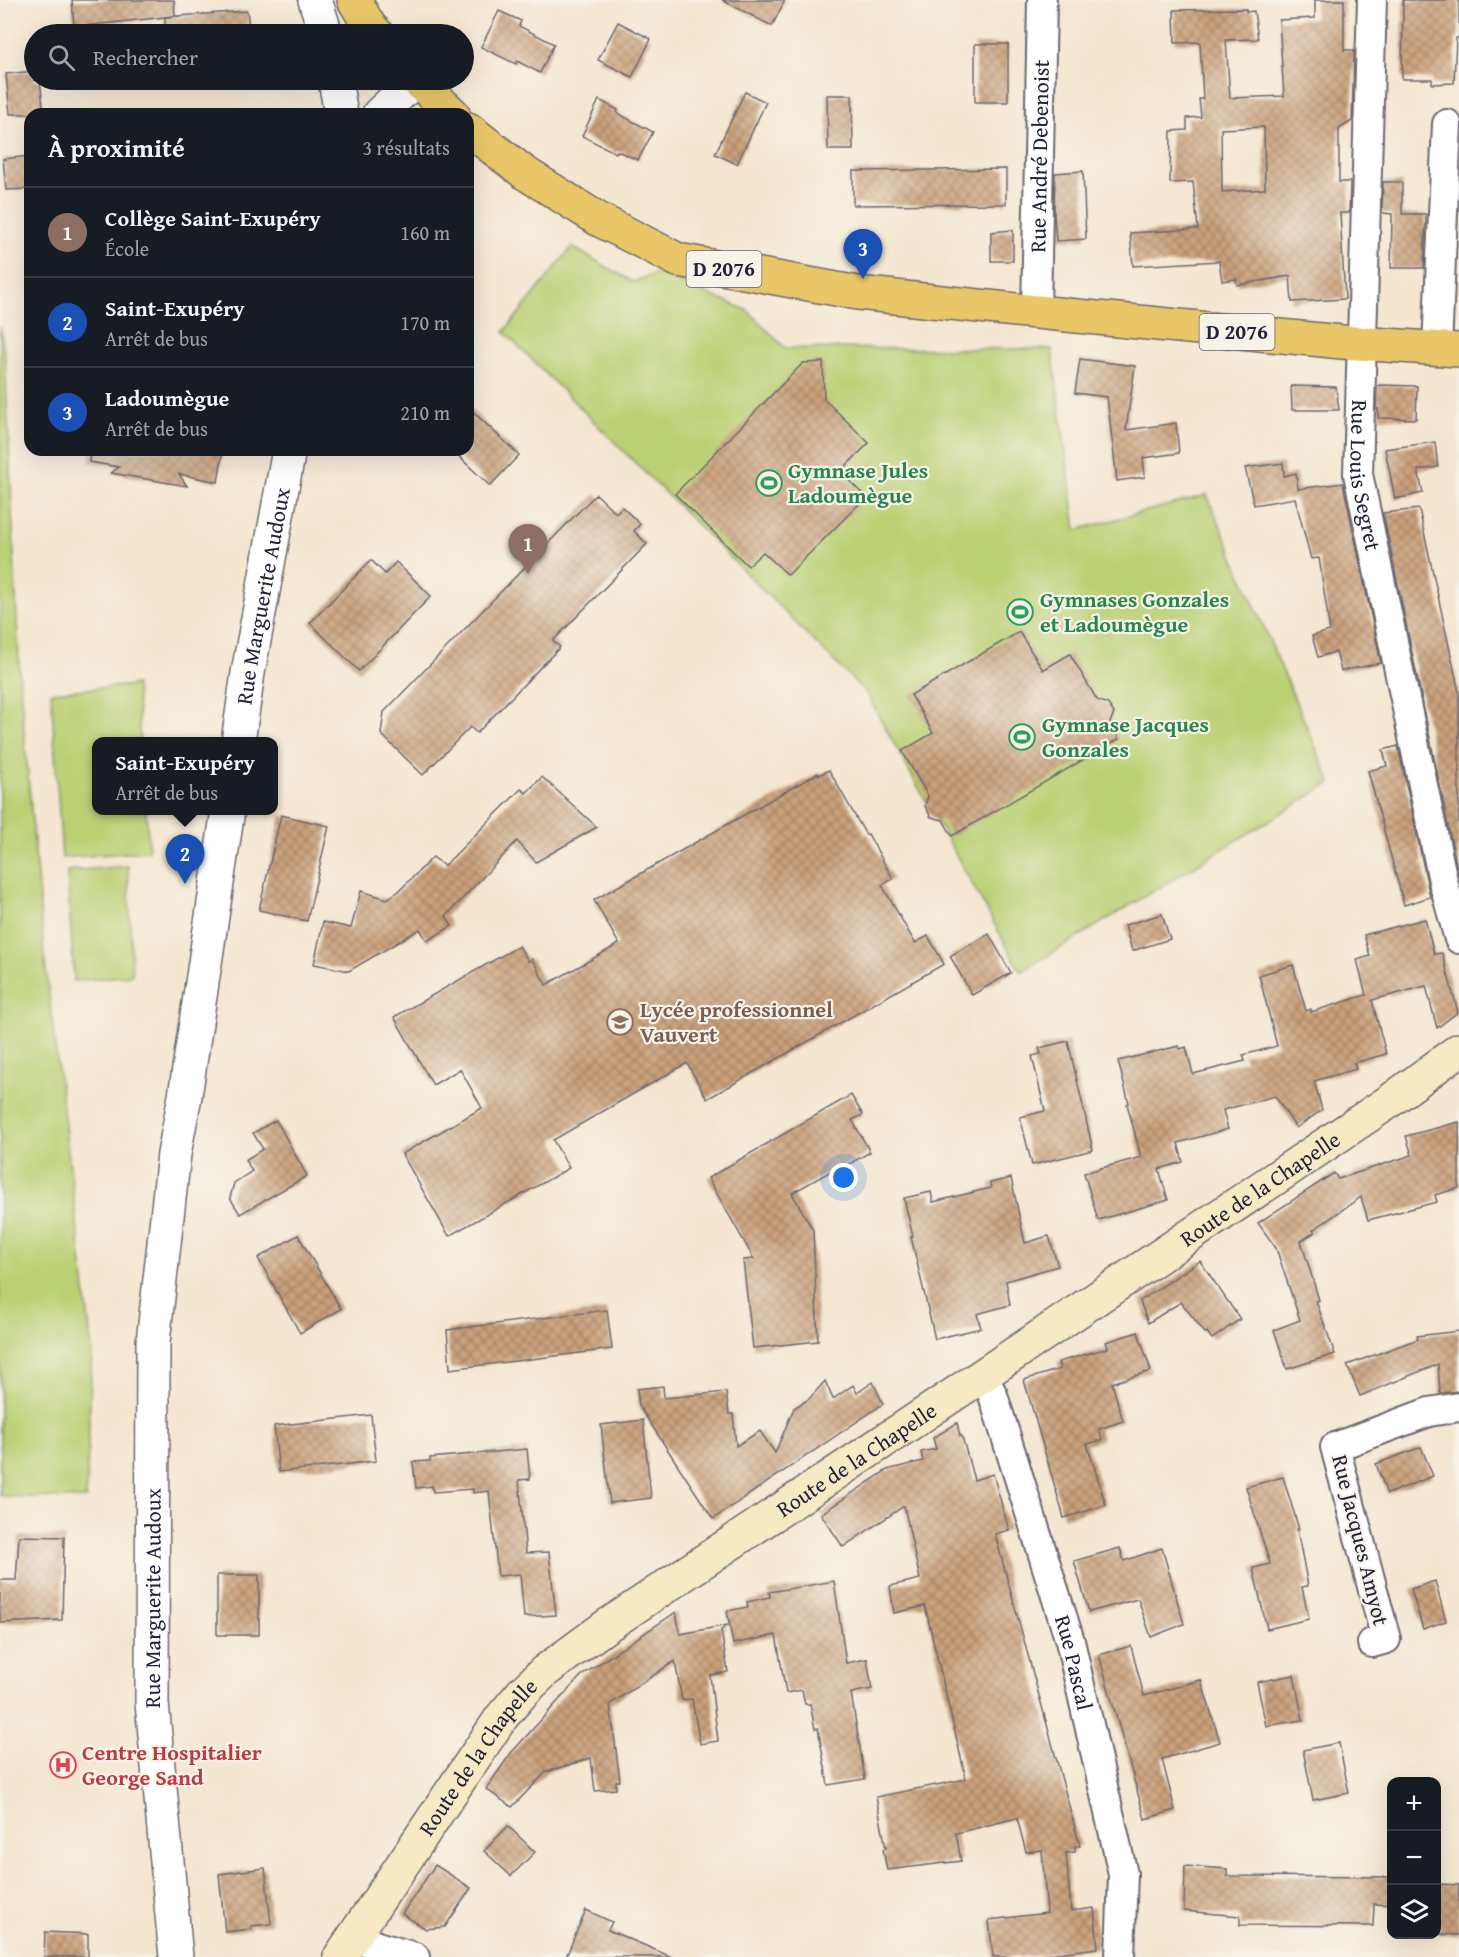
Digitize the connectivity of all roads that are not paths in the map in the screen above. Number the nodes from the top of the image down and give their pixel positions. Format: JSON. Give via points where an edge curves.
{"nodes":[{"id":1,"x":315,"y":0,"type":"edge"},
{"id":2,"x":354,"y":0,"type":"edge"},
{"id":3,"x":1042,"y":0,"type":"edge"},
{"id":4,"x":1372,"y":0,"type":"edge"},
{"id":5,"x":323,"y":24,"type":"edge"},
{"id":6,"x":368,"y":24,"type":"edge"},
{"id":7,"x":337,"y":90,"type":"edge"},
{"id":8,"x":405,"y":90,"type":"edge"},
{"id":9,"x":427,"y":90,"type":"edge"},
{"id":10,"x":340,"y":108,"type":"edge"},
{"id":11,"x":386,"y":108,"type":"edge"},
{"id":12,"x":446,"y":108,"type":"edge"},
{"id":13,"x":1447,"y":124,"type":"dead end"},
{"id":14,"x":474,"y":134,"type":"edge"},
{"id":15,"x":1026,"y":311,"type":"junction"},
{"id":16,"x":1362,"y":343,"type":"junction"},
{"id":17,"x":1448,"y":349,"type":"edge"},
{"id":18,"x":288,"y":456,"type":"edge"},
{"id":19,"x":239,"y":737,"type":"edge"},
{"id":20,"x":227,"y":815,"type":"edge"},
{"id":21,"x":1459,"y":939,"type":"edge"},
{"id":22,"x":1459,"y":1050,"type":"edge"},
{"id":23,"x":983,"y":1375,"type":"junction"},
{"id":24,"x":1459,"y":1407,"type":"edge"},
{"id":25,"x":1372,"y":1643,"type":"dead end"},
{"id":26,"x":347,"y":1946,"type":"edge"},
{"id":27,"x":176,"y":1957,"type":"edge"},
{"id":28,"x":415,"y":1957,"type":"edge"},
{"id":29,"x":1120,"y":1957,"type":"edge"}],
"edges":[{"from":1,"to":5,"type":"street"},
{"from":2,"to":6,"type":"main road"},
{"from":3,"to":15,"type":"street","name":"Rue André Debenoist"},
{"from":4,"to":16,"type":"street","name":"Rue Louis Segret"},
{"from":7,"to":10,"type":"street"},
{"from":8,"to":11,"type":"street"},
{"from":9,"to":12,"type":"main road"},
{"from":13,"to":17,"type":"street"},
{"from":14,"to":15,"type":"main road","number":"D 2076","via":[[525,174],[598,219],[678,260],[858,293]]},
{"from":15,"to":16,"type":"main road","number":"D 2076"},
{"from":16,"to":17,"type":"main road","number":"D 2076"},
{"from":16,"to":21,"type":"street","name":"Rue Louis Segret","via":[[1358,474],[1443,881]]},
{"from":18,"to":19,"type":"street","name":"Rue Marguerite Audoux"},
{"from":20,"to":27,"type":"street","name":"Rue Marguerite Audoux","via":[[174,1155],[153,1342],[152,1703]]},
{"from":22,"to":23,"type":"main road","name":"Route de la Chapelle"},
{"from":23,"to":26,"type":"main road","name":"Route de la Chapelle","via":[[615,1620],[545,1671],[494,1727]]},
{"from":23,"to":29,"type":"street","name":"Rue Pascal","via":[[993,1395],[1070,1641],[1123,1874]]},
{"from":24,"to":25,"type":"street","name":"Rue Jacques Amyot","via":[[1430,1412],[1335,1447],[1386,1638]]},
{"from":26,"to":28,"type":"street","via":[[377,1946]]}]}
